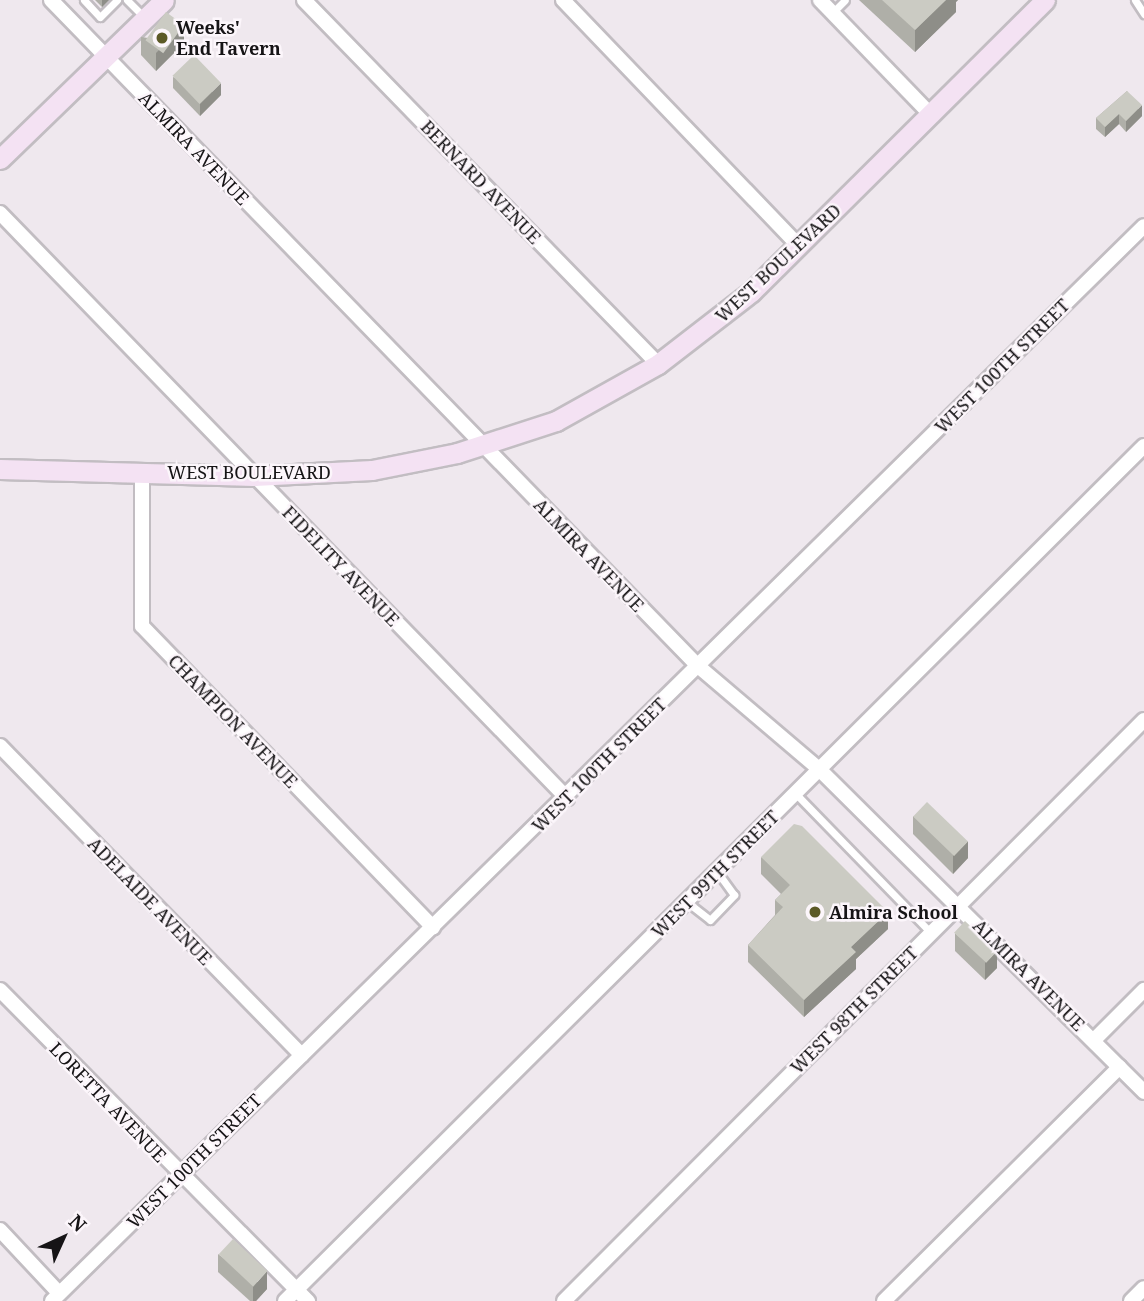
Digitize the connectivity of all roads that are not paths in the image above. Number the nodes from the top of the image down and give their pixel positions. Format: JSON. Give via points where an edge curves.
{"nodes":[{"id":1,"x":84,"y":0,"type":"edge"},
{"id":2,"x":117,"y":0,"type":"edge"},
{"id":3,"x":127,"y":0,"type":"edge"},
{"id":4,"x":164,"y":0,"type":"edge"},
{"id":5,"x":304,"y":0,"type":"edge"},
{"id":6,"x":563,"y":0,"type":"edge"},
{"id":7,"x":820,"y":0,"type":"edge"},
{"id":8,"x":845,"y":0,"type":"edge"},
{"id":9,"x":1045,"y":0,"type":"edge"},
{"id":10,"x":1135,"y":0,"type":"edge"},
{"id":11,"x":60,"y":3,"type":"edge"},
{"id":12,"x":832,"y":13,"type":"junction"},
{"id":13,"x":1144,"y":14,"type":"edge"},
{"id":14,"x":145,"y":18,"type":"junction"},
{"id":15,"x":106,"y":57,"type":"junction"},
{"id":16,"x":930,"y":114,"type":"junction"},
{"id":17,"x":0,"y":159,"type":"edge"},
{"id":18,"x":0,"y":213,"type":"edge"},
{"id":19,"x":1144,"y":226,"type":"edge"},
{"id":20,"x":799,"y":246,"type":"junction"},
{"id":21,"x":658,"y":364,"type":"junction"},
{"id":22,"x":482,"y":445,"type":"junction"},
{"id":23,"x":1144,"y":446,"type":"edge"},
{"id":24,"x":0,"y":469,"type":"edge"},
{"id":25,"x":142,"y":471,"type":"junction"},
{"id":26,"x":254,"y":476,"type":"junction"},
{"id":27,"x":698,"y":666,"type":"junction"},
{"id":28,"x":1144,"y":720,"type":"edge"},
{"id":29,"x":0,"y":746,"type":"edge"},
{"id":30,"x":820,"y":770,"type":"junction"},
{"id":31,"x":796,"y":794,"type":"junction"},
{"id":32,"x":567,"y":798,"type":"junction"},
{"id":33,"x":718,"y":872,"type":"junction"},
{"id":34,"x":687,"y":902,"type":"junction"},
{"id":35,"x":959,"y":905,"type":"junction"},
{"id":36,"x":433,"y":928,"type":"junction"},
{"id":37,"x":931,"y":933,"type":"junction"},
{"id":38,"x":0,"y":990,"type":"edge"},
{"id":39,"x":1144,"y":990,"type":"edge"},
{"id":40,"x":1094,"y":1040,"type":"junction"},
{"id":41,"x":302,"y":1055,"type":"junction"},
{"id":42,"x":1120,"y":1067,"type":"junction"},
{"id":43,"x":1144,"y":1092,"type":"edge"},
{"id":44,"x":180,"y":1176,"type":"junction"},
{"id":45,"x":0,"y":1230,"type":"edge"},
{"id":46,"x":1144,"y":1288,"type":"edge"},
{"id":47,"x":296,"y":1290,"type":"junction"},
{"id":48,"x":55,"y":1297,"type":"edge"},
{"id":49,"x":285,"y":1301,"type":"edge"},
{"id":50,"x":308,"y":1301,"type":"edge"},
{"id":51,"x":564,"y":1301,"type":"edge"},
{"id":52,"x":884,"y":1301,"type":"edge"},
{"id":53,"x":1131,"y":1301,"type":"edge"}],
"edges":[{"from":1,"to":2,"type":"lane","via":[[100,17]]},
{"from":3,"to":14,"type":"lane"},
{"from":4,"to":14,"type":"street"},
{"from":5,"to":21,"type":"street","name":"BERNARD AVENUE"},
{"from":6,"to":20,"type":"street"},
{"from":7,"to":12,"type":"street"},
{"from":8,"to":12,"type":"lane"},
{"from":9,"to":16,"type":"street","name":"WEST BOULEVARD"},
{"from":10,"to":13,"type":"lane"},
{"from":11,"to":15,"type":"street","name":"ALMIRA AVENUE"},
{"from":12,"to":16,"type":"street"},
{"from":14,"to":15,"type":"street"},
{"from":15,"to":17,"type":"street"},
{"from":15,"to":22,"type":"street","name":"ALMIRA AVENUE"},
{"from":16,"to":20,"type":"street","name":"WEST BOULEVARD"},
{"from":18,"to":26,"type":"street","name":"FIDELITY AVENUE"},
{"from":19,"to":27,"type":"street","name":"WEST 100TH STREET"},
{"from":20,"to":21,"type":"street","name":"WEST BOULEVARD","via":[[733,307]]},
{"from":21,"to":22,"type":"street","name":"WEST BOULEVARD","via":[[556,421]]},
{"from":22,"to":26,"type":"street","name":"WEST BOULEVARD","via":[[372,470]]},
{"from":22,"to":27,"type":"street","name":"ALMIRA AVENUE"},
{"from":23,"to":30,"type":"street","name":"WEST 99TH STREET"},
{"from":24,"to":25,"type":"street","name":"WEST BOULEVARD"},
{"from":25,"to":26,"type":"street","name":"WEST BOULEVARD"},
{"from":25,"to":36,"type":"street","name":"CHAMPION AVENUE","via":[[142,626]]},
{"from":26,"to":32,"type":"street","name":"FIDELITY AVENUE"},
{"from":27,"to":30,"type":"street","name":"ALMIRA AVENUE"},
{"from":27,"to":32,"type":"street","name":"WEST 100TH STREET"},
{"from":28,"to":35,"type":"street","name":"WEST 98TH STREET"},
{"from":29,"to":41,"type":"street","name":"ADELAIDE AVENUE"},
{"from":30,"to":31,"type":"street","name":"WEST 99TH STREET"},
{"from":30,"to":35,"type":"street","name":"ALMIRA AVENUE"},
{"from":31,"to":33,"type":"street","name":"WEST 99TH STREET"},
{"from":31,"to":37,"type":"lane"},
{"from":32,"to":36,"type":"street","name":"WEST 100TH STREET"},
{"from":33,"to":34,"type":"street","name":"WEST 99TH STREET"},
{"from":33,"to":34,"type":"lane","via":[[734,895],[710,920]]},
{"from":34,"to":47,"type":"street","name":"WEST 99TH STREET"},
{"from":35,"to":37,"type":"street","name":"WEST 98TH STREET"},
{"from":35,"to":40,"type":"street","name":"ALMIRA AVENUE"},
{"from":36,"to":41,"type":"street","name":"WEST 100TH STREET"},
{"from":37,"to":51,"type":"street","name":"WEST 98TH STREET"},
{"from":38,"to":44,"type":"street","name":"LORETTA AVENUE"},
{"from":39,"to":40,"type":"street"},
{"from":40,"to":42,"type":"street","name":"ALMIRA AVENUE"},
{"from":41,"to":44,"type":"street","name":"WEST 100TH STREET"},
{"from":42,"to":43,"type":"street","name":"ALMIRA AVENUE"},
{"from":42,"to":52,"type":"street"},
{"from":44,"to":47,"type":"street","name":"LORETTA AVENUE"},
{"from":44,"to":48,"type":"street","name":"WEST 100TH STREET"},
{"from":45,"to":48,"type":"street"},
{"from":46,"to":53,"type":"street"},
{"from":47,"to":49,"type":"street","name":"WEST 99TH STREET"},
{"from":47,"to":50,"type":"street","name":"LORETTA AVENUE"}]}
